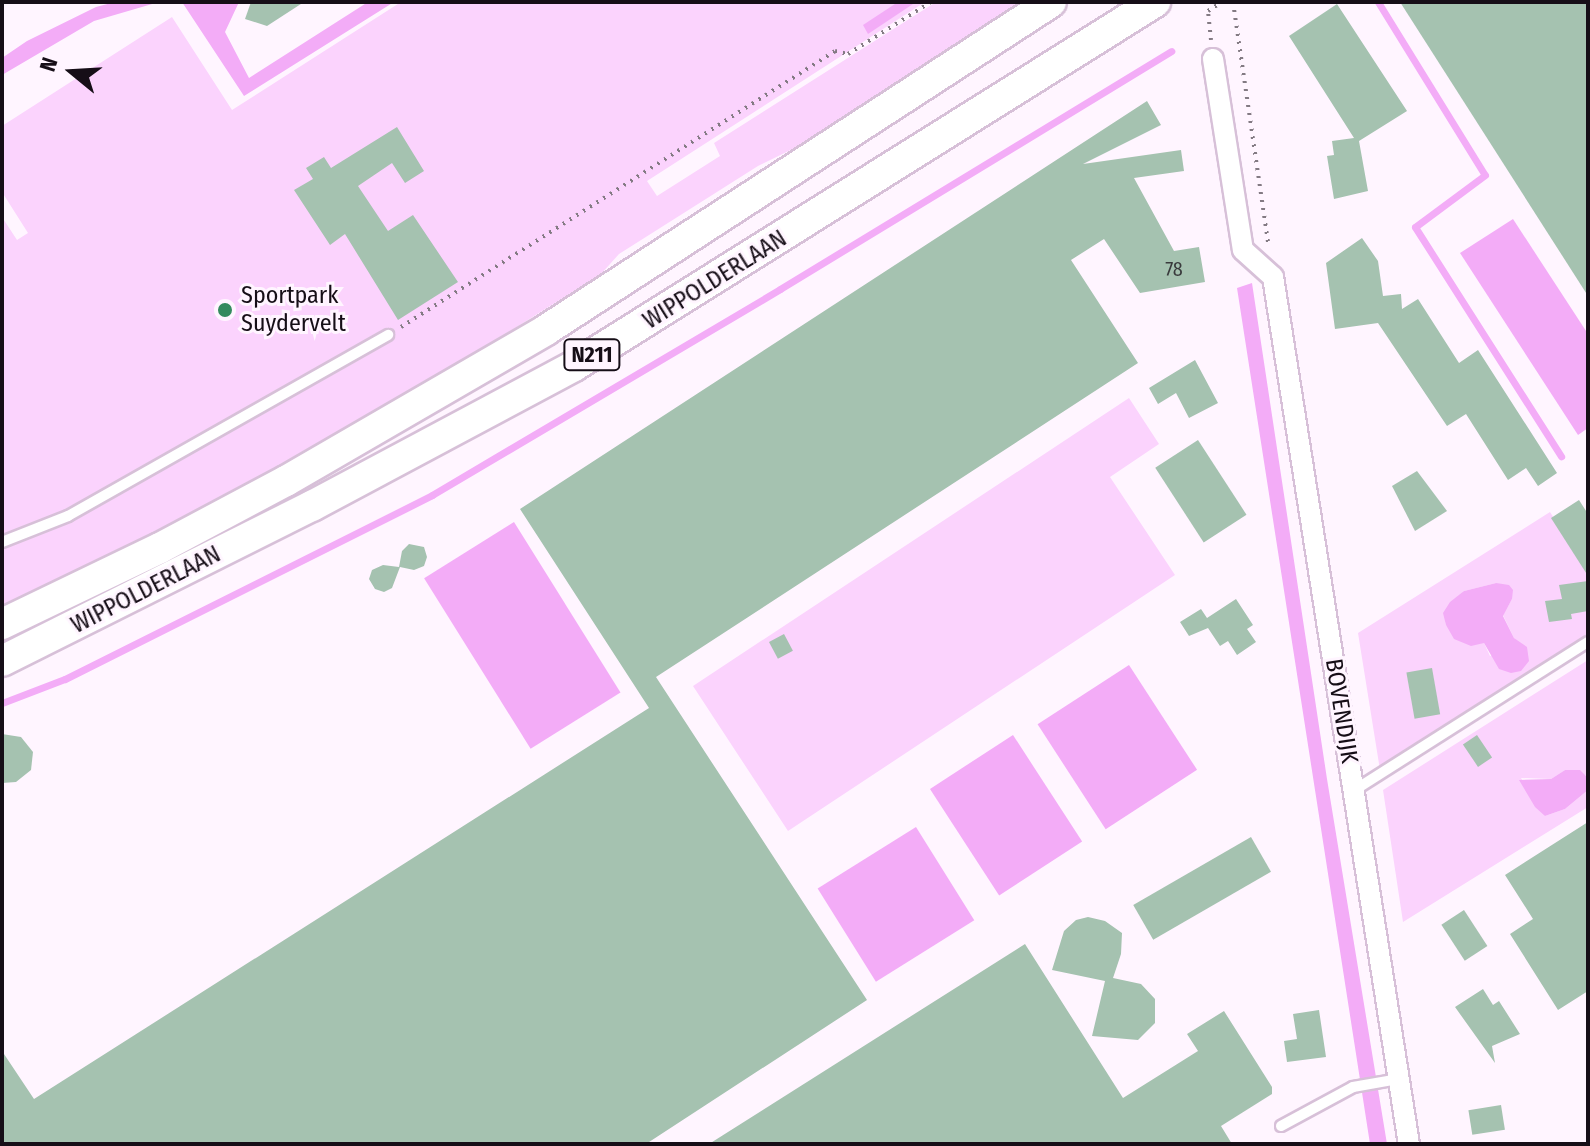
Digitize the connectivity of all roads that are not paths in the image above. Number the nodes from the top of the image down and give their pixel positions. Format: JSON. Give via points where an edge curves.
{"nodes":[{"id":1,"x":1051,"y":2,"type":"edge"},
{"id":2,"x":1155,"y":2,"type":"edge"},
{"id":3,"x":1213,"y":59,"type":"road end"},
{"id":4,"x":388,"y":335,"type":"road end"},
{"id":5,"x":2,"y":542,"type":"edge"},
{"id":6,"x":2,"y":624,"type":"edge"},
{"id":7,"x":1588,"y":642,"type":"edge"},
{"id":8,"x":2,"y":661,"type":"edge"},
{"id":9,"x":1353,"y":791,"type":"junction"},
{"id":10,"x":1392,"y":1080,"type":"junction"},
{"id":11,"x":1281,"y":1126,"type":"dead end"},
{"id":12,"x":1409,"y":1144,"type":"edge"}],
"edges":[{"from":1,"to":6,"type":"main road","name":"WIPPOLDERLAAN","number":"N211","via":[[546,330],[286,481]]},
{"from":2,"to":8,"type":"main road","name":"WIPPOLDERLAAN","number":"N211","via":[[574,366],[242,543]]},
{"from":3,"to":9,"type":"street","name":"BOVENDIJK","via":[[1243,250],[1273,277]]},
{"from":4,"to":5,"type":"lane","via":[[68,516]]},
{"from":7,"to":9,"type":"lane"},
{"from":9,"to":10,"type":"street","name":"BOVENDIJK"},
{"from":10,"to":11,"type":"lane","via":[[1353,1087]]},
{"from":10,"to":12,"type":"street","name":"BOVENDIJK"}]}
